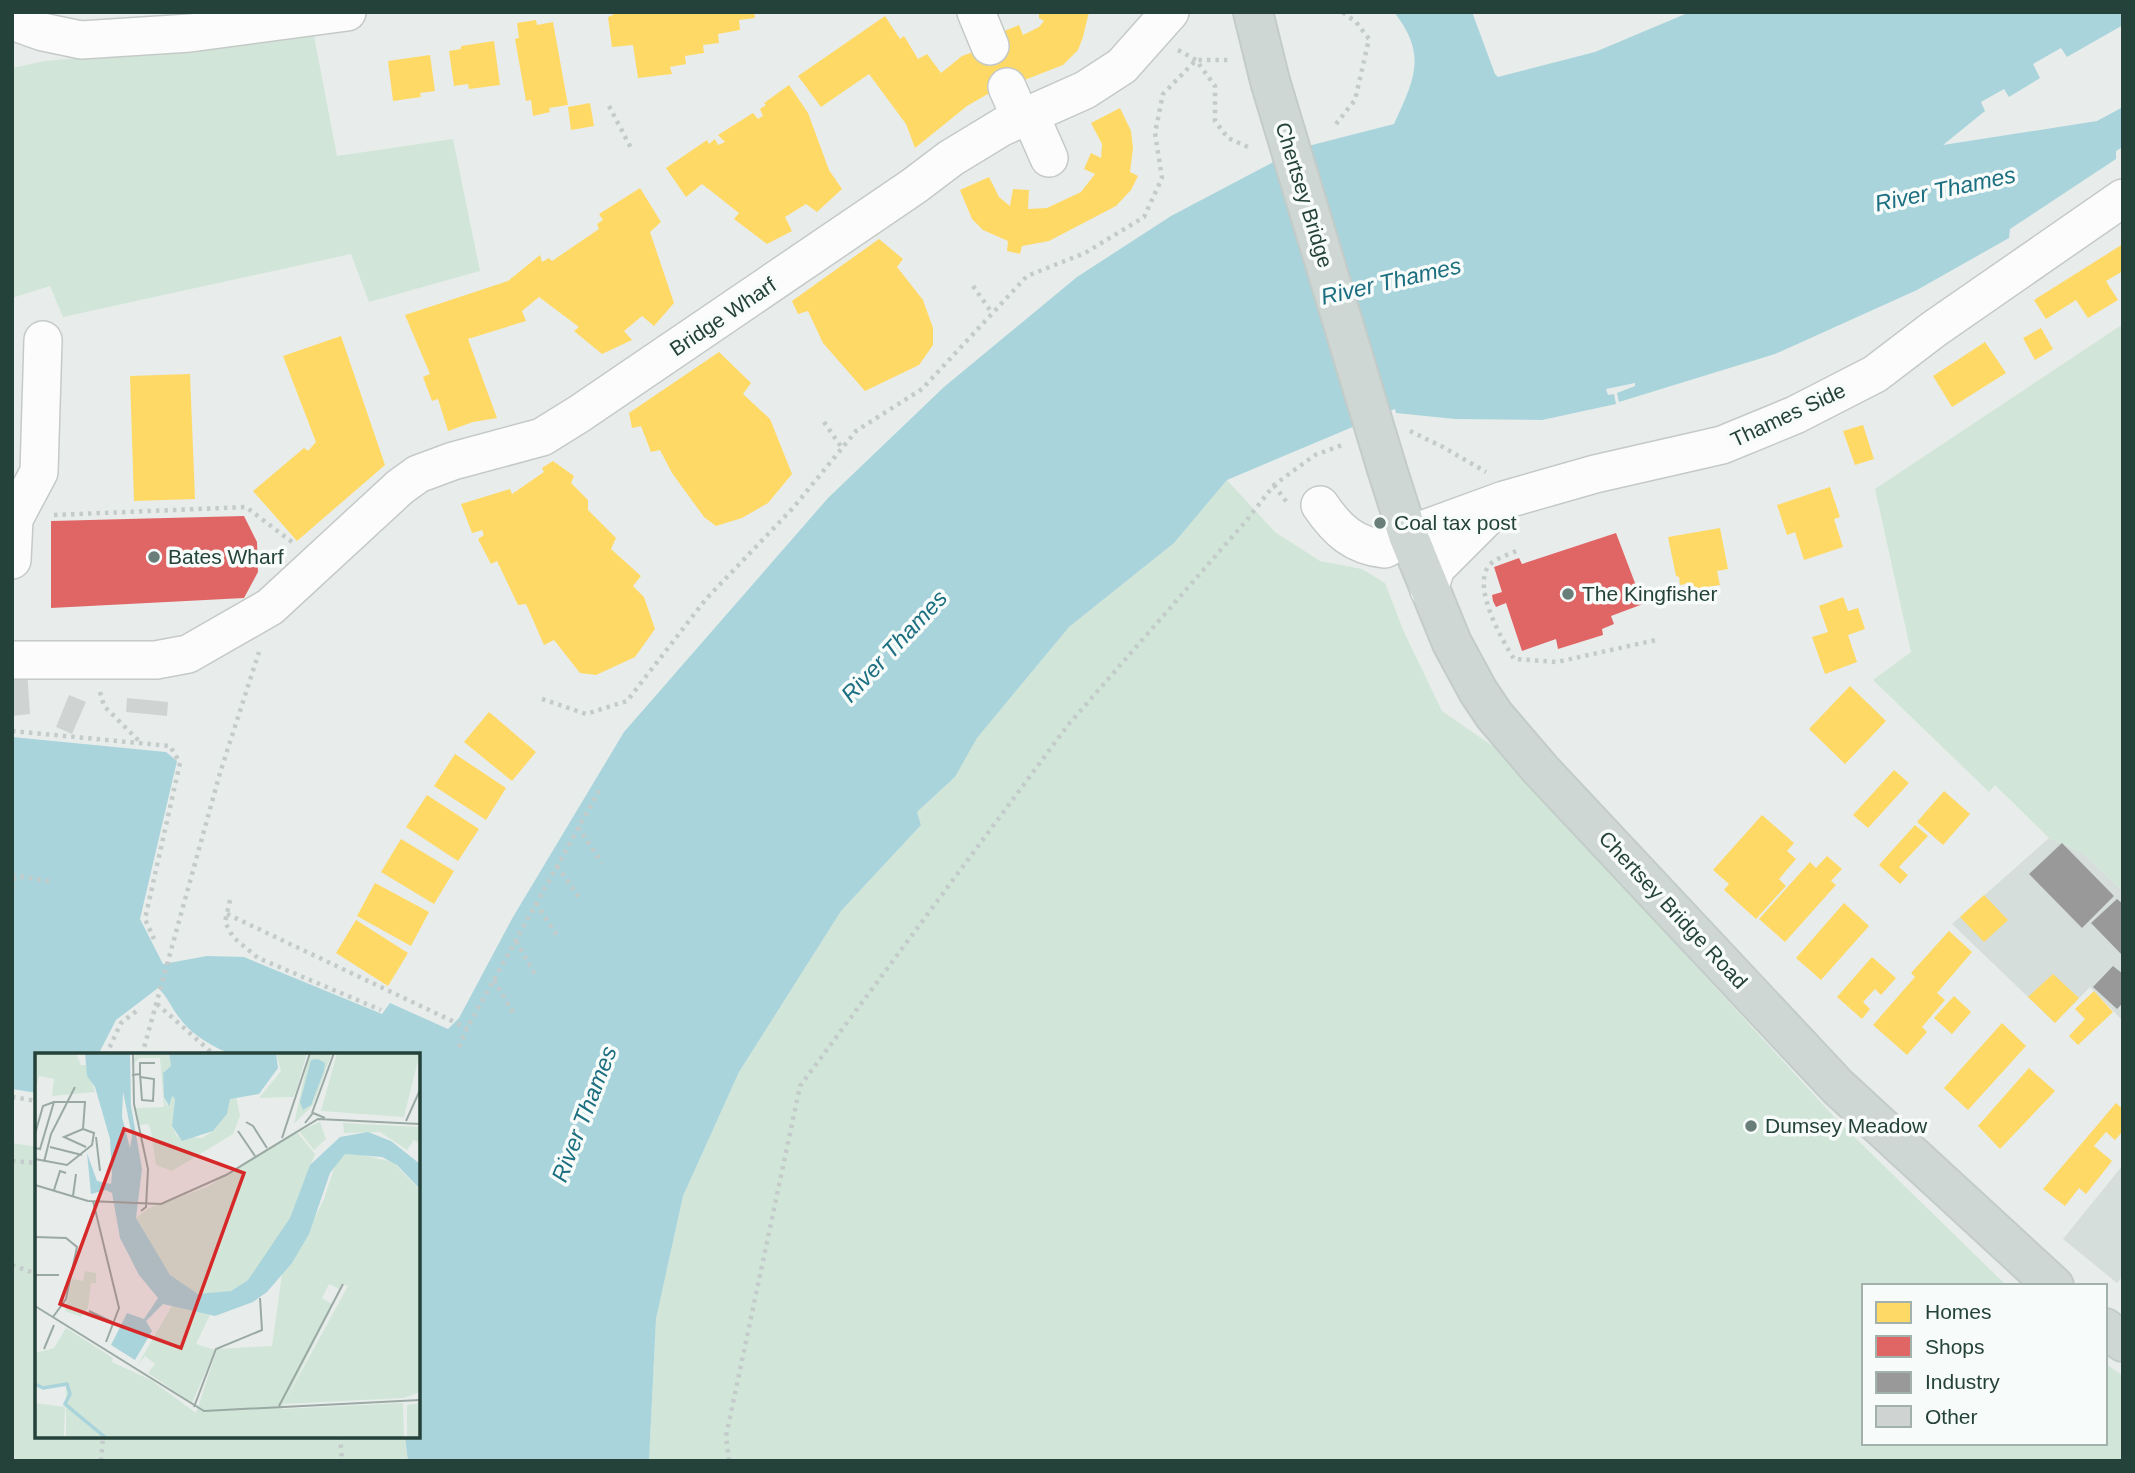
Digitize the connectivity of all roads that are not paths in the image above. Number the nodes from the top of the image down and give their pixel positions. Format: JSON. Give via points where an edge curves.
{"nodes":[{"id":1,"x":347,"y":12,"type":"edge"},
{"id":2,"x":975,"y":12,"type":"edge"},
{"id":3,"x":1253,"y":12,"type":"edge"},
{"id":4,"x":12,"y":21,"type":"edge"},
{"id":5,"x":1172,"y":29,"type":"edge"},
{"id":6,"x":990,"y":46,"type":"dead end"},
{"id":7,"x":1019,"y":107,"type":"junction"},
{"id":8,"x":1049,"y":159,"type":"dead end"},
{"id":9,"x":2123,"y":198,"type":"edge"},
{"id":10,"x":43,"y":341,"type":"dead end"},
{"id":11,"x":1387,"y":469,"type":"joint"},
{"id":12,"x":1500,"y":489,"type":"junction"},
{"id":13,"x":1320,"y":505,"type":"dead end"},
{"id":14,"x":1408,"y":535,"type":"junction"},
{"id":15,"x":12,"y":560,"type":"edge"},
{"id":16,"x":1429,"y":590,"type":"junction"},
{"id":17,"x":12,"y":660,"type":"edge"},
{"id":18,"x":2052,"y":1284,"type":"edge"},
{"id":19,"x":2107,"y":1330,"type":"edge"},
{"id":20,"x":2123,"y":1342,"type":"edge"}],
"edges":[{"from":1,"to":4,"type":"street","via":[[190,33],[81,40]]},
{"from":2,"to":6,"type":"street"},
{"from":3,"to":11,"type":"main road","name":"Chertsey Bridge","bridge":true},
{"from":5,"to":7,"type":"street","name":"Bridge Wharf","via":[[1085,90]]},
{"from":7,"to":8,"type":"street"},
{"from":7,"to":17,"type":"street","name":"Bridge Wharf","via":[[1002,127],[542,437],[418,474],[270,607],[188,654],[156,660]]},
{"from":9,"to":12,"type":"street","name":"Thames Side","via":[[1875,374],[1795,415],[1722,445],[1595,474]]},
{"from":10,"to":15,"type":"street","via":[[39,472],[14,519]]},
{"from":11,"to":14,"type":"main road","name":"Chertsey Bridge Road"},
{"from":12,"to":14,"type":"street","name":"Thames Side"},
{"from":12,"to":16,"type":"street","via":[[1436,568]]},
{"from":13,"to":14,"type":"street","name":"Thames Side","via":[[1341,532],[1370,548],[1385,549]]},
{"from":14,"to":16,"type":"main road","name":"Chertsey Bridge Road"},
{"from":16,"to":18,"type":"main road","name":"Chertsey Bridge Road","via":[[1478,691],[1541,770],[1838,1087]]},
{"from":19,"to":20,"type":"main road"}]}
